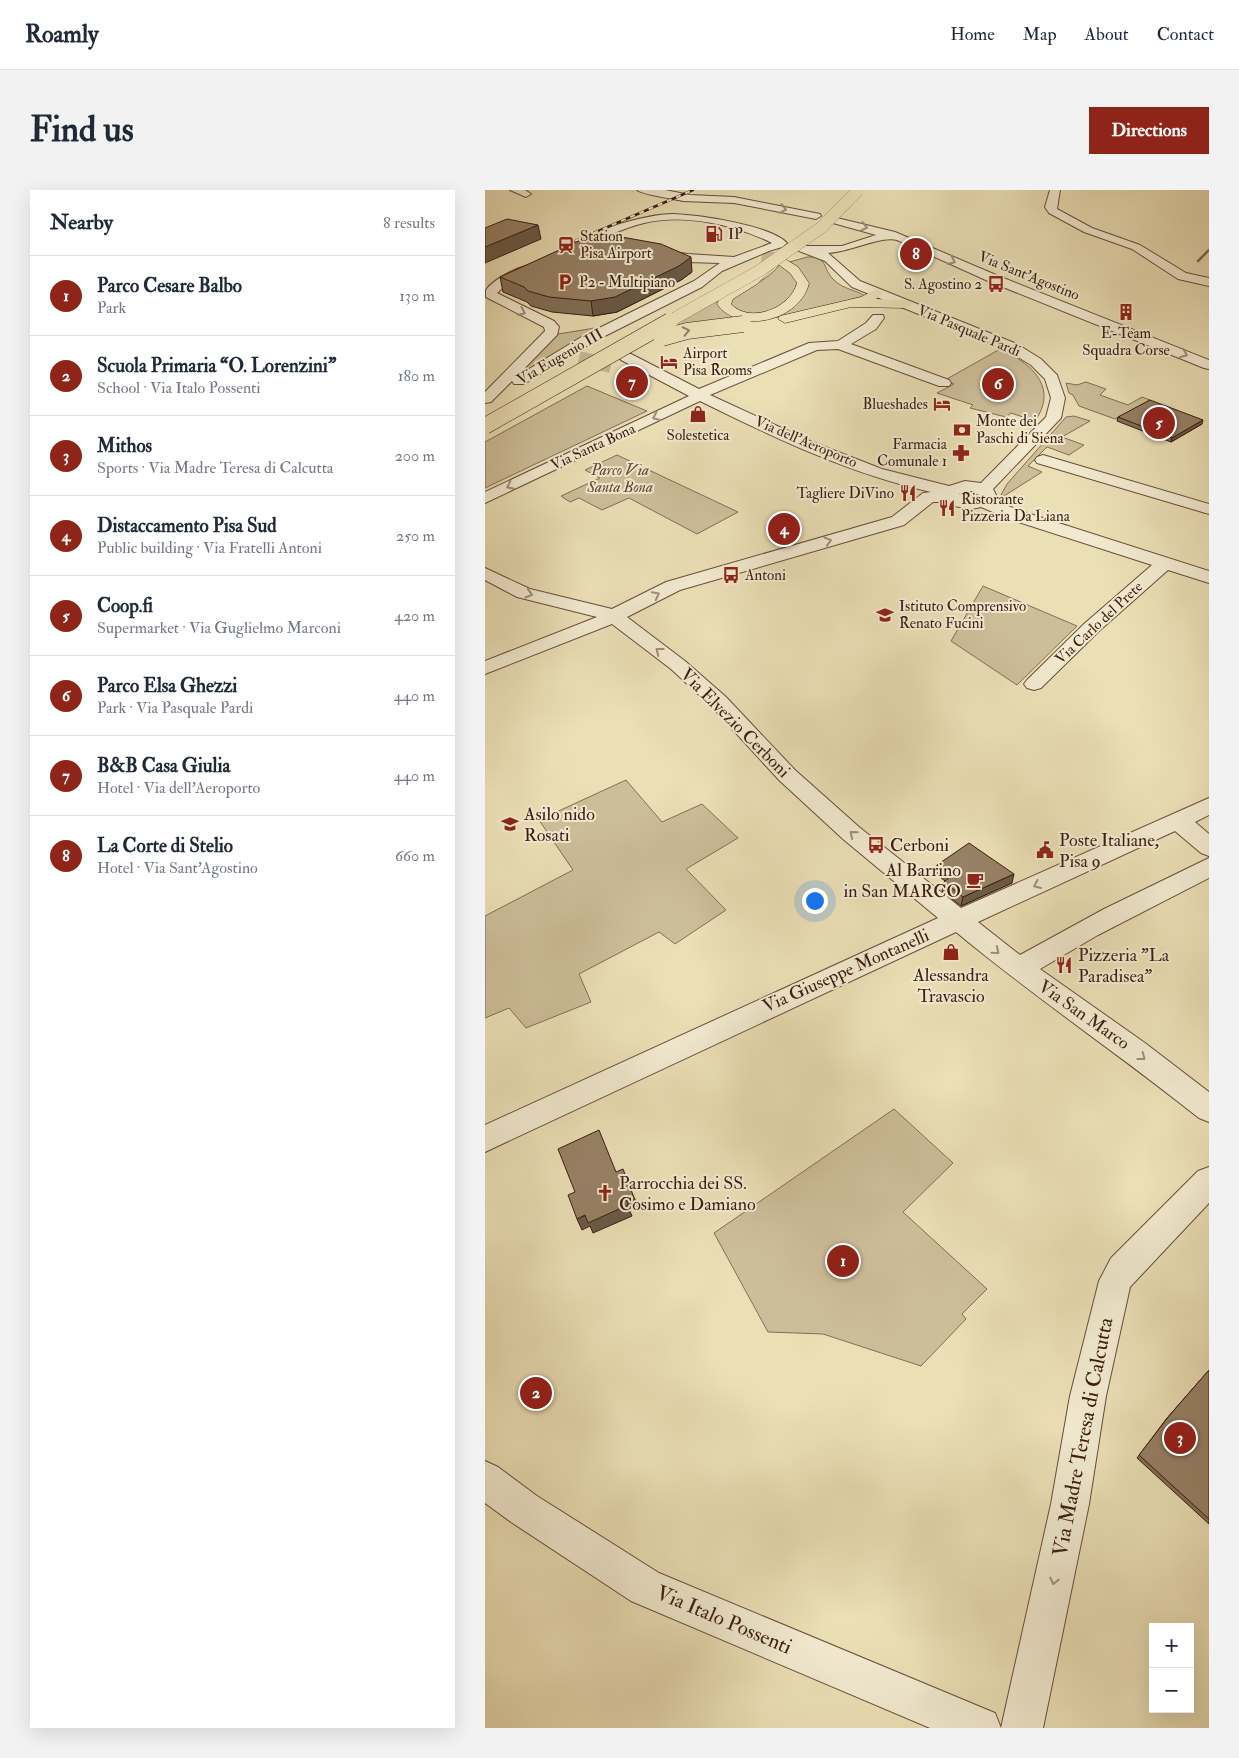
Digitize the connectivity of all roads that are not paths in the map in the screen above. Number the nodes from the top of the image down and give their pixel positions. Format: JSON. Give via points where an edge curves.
{"nodes":[{"id":1,"x":642,"y":190,"type":"edge"},
{"id":2,"x":700,"y":190,"type":"edge"},
{"id":3,"x":847,"y":190,"type":"edge"},
{"id":4,"x":858,"y":190,"type":"edge"},
{"id":5,"x":1055,"y":190,"type":"edge"},
{"id":6,"x":672,"y":209,"type":"junction"},
{"id":7,"x":816,"y":216,"type":"dead end"},
{"id":8,"x":837,"y":221,"type":"dead end"},
{"id":9,"x":891,"y":234,"type":"junction"},
{"id":10,"x":860,"y":245,"type":"junction"},
{"id":11,"x":577,"y":247,"type":"joint"},
{"id":12,"x":643,"y":248,"type":"edge"},
{"id":13,"x":772,"y":252,"type":"junction"},
{"id":14,"x":802,"y":252,"type":"junction"},
{"id":15,"x":701,"y":259,"type":"junction"},
{"id":16,"x":738,"y":260,"type":"junction"},
{"id":17,"x":834,"y":263,"type":"junction"},
{"id":18,"x":707,"y":276,"type":"junction"},
{"id":19,"x":817,"y":280,"type":"dead end"},
{"id":20,"x":1209,"y":282,"type":"edge"},
{"id":21,"x":496,"y":285,"type":"joint"},
{"id":22,"x":877,"y":293,"type":"junction"},
{"id":23,"x":815,"y":300,"type":"dead end"},
{"id":24,"x":906,"y":304,"type":"junction"},
{"id":25,"x":837,"y":307,"type":"junction"},
{"id":26,"x":877,"y":318,"type":"dead end"},
{"id":27,"x":785,"y":319,"type":"junction"},
{"id":28,"x":748,"y":320,"type":"junction"},
{"id":29,"x":607,"y":329,"type":"junction"},
{"id":30,"x":840,"y":345,"type":"junction"},
{"id":31,"x":600,"y":347,"type":"dead end"},
{"id":32,"x":579,"y":358,"type":"tunnel mouth"},
{"id":33,"x":626,"y":358,"type":"tunnel mouth"},
{"id":34,"x":1209,"y":365,"type":"edge"},
{"id":35,"x":611,"y":366,"type":"tunnel mouth"},
{"id":36,"x":532,"y":373,"type":"junction"},
{"id":37,"x":664,"y":378,"type":"junction"},
{"id":38,"x":944,"y":383,"type":"dead end"},
{"id":39,"x":699,"y":394,"type":"junction"},
{"id":40,"x":485,"y":399,"type":"edge"},
{"id":41,"x":485,"y":415,"type":"edge"},
{"id":42,"x":485,"y":427,"type":"edge"},
{"id":43,"x":1043,"y":460,"type":"dead end"},
{"id":44,"x":953,"y":494,"type":"junction"},
{"id":45,"x":983,"y":496,"type":"junction"},
{"id":46,"x":485,"y":498,"type":"edge"},
{"id":47,"x":1209,"y":509,"type":"edge"},
{"id":48,"x":1165,"y":563,"type":"junction"},
{"id":49,"x":485,"y":572,"type":"edge"},
{"id":50,"x":1209,"y":578,"type":"edge"},
{"id":51,"x":613,"y":617,"type":"junction"},
{"id":52,"x":485,"y":668,"type":"edge"},
{"id":53,"x":1034,"y":684,"type":"dead end"},
{"id":54,"x":1209,"y":806,"type":"edge"},
{"id":55,"x":1179,"y":821,"type":"junction"},
{"id":56,"x":1209,"y":847,"type":"edge"},
{"id":57,"x":1209,"y":867,"type":"edge"},
{"id":58,"x":958,"y":921,"type":"junction"},
{"id":59,"x":1019,"y":969,"type":"junction"},
{"id":60,"x":1205,"y":1098,"type":"edge"},
{"id":61,"x":485,"y":1139,"type":"edge"},
{"id":62,"x":1209,"y":1181,"type":"edge"},
{"id":63,"x":485,"y":1480,"type":"edge"},
{"id":64,"x":980,"y":1728,"type":"edge"},
{"id":65,"x":1022,"y":1728,"type":"edge"}],
"edges":[{"from":1,"to":6,"type":"street"},
{"from":2,"to":6,"type":"street"},
{"from":3,"to":41,"type":"highway","via":[[816,222],[756,264]]},
{"from":4,"to":13,"type":"highway","bridge":true,"via":[[822,227]]},
{"from":5,"to":20,"type":"street","via":[[1050,208],[1063,217],[1088,230],[1136,247],[1186,277]]},
{"from":6,"to":7,"type":"street","one_way":true,"via":[[707,197]]},
{"from":6,"to":11,"type":"street","via":[[639,222],[610,239]]},
{"from":6,"to":13,"type":"street","via":[[690,219],[754,232]]},
{"from":8,"to":9,"type":"street","name":"Via Sant'Agostino","one_way":true},
{"from":9,"to":10,"type":"street"},
{"from":9,"to":34,"type":"street","name":"Via Sant'Agostino","one_way":true,"via":[[1048,302]]},
{"from":10,"to":14,"type":"street"},
{"from":10,"to":17,"type":"street"},
{"from":11,"to":21,"type":"street"},
{"from":12,"to":15,"type":"street"},
{"from":13,"to":14,"type":"street"},
{"from":13,"to":16,"type":"street"},
{"from":13,"to":28,"type":"highway","bridge":true,"via":[[753,281],[724,301],[730,311]]},
{"from":13,"to":28,"type":"highway","via":[[801,280],[801,294],[787,308]]},
{"from":13,"to":42,"type":"highway","bridge":true,"via":[[694,309]]},
{"from":14,"to":17,"type":"street"},
{"from":14,"to":19,"type":"highway","via":[[798,264]]},
{"from":15,"to":16,"type":"street"},
{"from":15,"to":18,"type":"street","via":[[708,271]]},
{"from":16,"to":18,"type":"street","name":"Via Eugenio III"},
{"from":17,"to":22,"type":"street","name":"Via Pasquale Pardi","via":[[851,281]]},
{"from":18,"to":29,"type":"street","name":"Via Eugenio III","via":[[693,287]]},
{"from":21,"to":40,"type":"street","one_way":true,"via":[[489,292],[494,298],[553,329]]},
{"from":22,"to":24,"type":"street","name":"Via Pasquale Pardi"},
{"from":22,"to":25,"type":"highway","via":[[865,300]]},
{"from":23,"to":27,"type":"highway","via":[[802,312]]},
{"from":24,"to":25,"type":"highway"},
{"from":24,"to":45,"type":"street","name":"Via Pasquale Pardi","via":[[1015,349],[1042,367],[1054,382],[1058,401],[1053,418]]},
{"from":25,"to":27,"type":"highway"},
{"from":26,"to":30,"type":"street","via":[[871,326]]},
{"from":27,"to":28,"type":"highway"},
{"from":42,"to":28,"type":"highway","one_way":true,"bridge":true,"via":[[562,390],[639,347],[687,330]]},
{"from":29,"to":31,"type":"street","via":[[597,341]]},
{"from":29,"to":36,"type":"street","name":"Via Eugenio III"},
{"from":30,"to":38,"type":"street"},
{"from":30,"to":39,"type":"street","name":"Via Santa Bona","via":[[814,346]]},
{"from":32,"to":36,"type":"street"},
{"from":33,"to":37,"type":"street","name":"Via dell'Aeroporto"},
{"from":35,"to":37,"type":"street","name":"Via dell'Aeroporto"},
{"from":36,"to":40,"type":"street","name":"Via Eugenio III"},
{"from":37,"to":39,"type":"street","name":"Via dell'Aeroporto"},
{"from":39,"to":44,"type":"street","name":"Via dell'Aeroporto","via":[[840,458]]},
{"from":39,"to":46,"type":"street","name":"Via Santa Bona","one_way":true},
{"from":43,"to":47,"type":"street"},
{"from":44,"to":45,"type":"street","via":[[966,504]]},
{"from":51,"to":44,"type":"street","one_way":true,"via":[[673,586],[895,522],[929,497]]},
{"from":45,"to":48,"type":"street","via":[[1015,515]]},
{"from":48,"to":50,"type":"street"},
{"from":48,"to":53,"type":"street","name":"Via Carlo del Prete"},
{"from":49,"to":51,"type":"street","name":"Via Elvezio Cerboni","one_way":true,"via":[[523,593],[584,606]]},
{"from":51,"to":52,"type":"street"},
{"from":58,"to":51,"type":"street","name":"Via Elvezio Cerboni","one_way":true,"via":[[805,792],[742,724],[685,671]]},
{"from":54,"to":55,"type":"street","name":"Via Giuseppe Montanelli"},
{"from":55,"to":56,"type":"street"},
{"from":55,"to":58,"type":"street","name":"Via Giuseppe Montanelli","one_way":true},
{"from":57,"to":59,"type":"street","via":[[1065,940]]},
{"from":58,"to":59,"type":"street","name":"Via San Marco","one_way":true},
{"from":58,"to":61,"type":"street","name":"Via Giuseppe Montanelli"},
{"from":59,"to":60,"type":"street","name":"Via San Marco","one_way":true},
{"from":62,"to":65,"type":"street","name":"Via Madre Teresa di Calcutta","one_way":true,"via":[[1115,1281],[1088,1396],[1070,1504]]},
{"from":63,"to":64,"type":"street","name":"Via Italo Possenti","via":[[523,1509],[645,1587]]}]}
